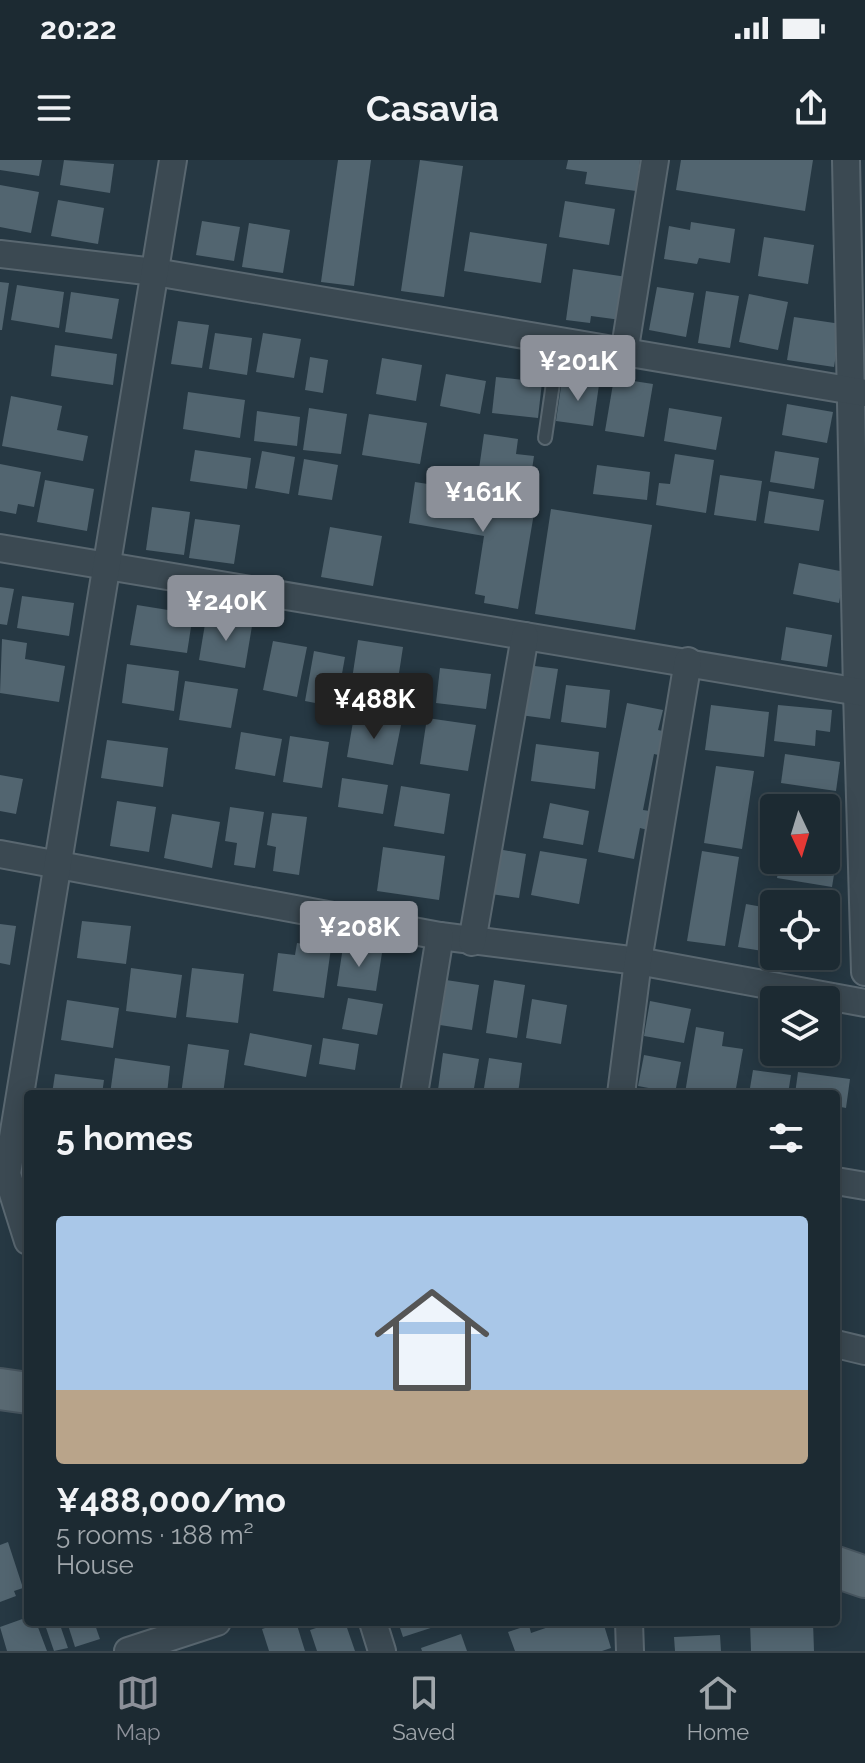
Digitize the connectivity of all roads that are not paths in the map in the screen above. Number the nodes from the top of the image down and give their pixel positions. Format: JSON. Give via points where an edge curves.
{"nodes":[{"id":1,"x":173,"y":160,"type":"edge"},
{"id":2,"x":655,"y":160,"type":"edge"},
{"id":3,"x":846,"y":160,"type":"edge"},
{"id":4,"x":856,"y":218,"type":"edge"},
{"id":5,"x":0,"y":254,"type":"edge"},
{"id":6,"x":155,"y":272,"type":"junction"},
{"id":7,"x":559,"y":342,"type":"junction"},
{"id":8,"x":624,"y":354,"type":"junction"},
{"id":9,"x":858,"y":392,"type":"edge"},
{"id":10,"x":545,"y":438,"type":"dead end"},
{"id":11,"x":0,"y":548,"type":"edge"},
{"id":12,"x":106,"y":565,"type":"junction"},
{"id":13,"x":525,"y":636,"type":"junction"},
{"id":14,"x":688,"y":661,"type":"junction"},
{"id":15,"x":861,"y":692,"type":"edge"},
{"id":16,"x":0,"y":854,"type":"edge"},
{"id":17,"x":59,"y":864,"type":"junction"},
{"id":18,"x":440,"y":936,"type":"junction"},
{"id":19,"x":472,"y":942,"type":"junction"},
{"id":20,"x":638,"y":961,"type":"junction"},
{"id":21,"x":865,"y":972,"type":"edge"},
{"id":22,"x":865,"y":1003,"type":"edge"},
{"id":23,"x":415,"y":1090,"type":"edge"},
{"id":24,"x":622,"y":1090,"type":"edge"},
{"id":25,"x":15,"y":1127,"type":"edge"},
{"id":26,"x":840,"y":1182,"type":"edge"},
{"id":27,"x":865,"y":1186,"type":"edge"},
{"id":28,"x":24,"y":1228,"type":"edge"},
{"id":29,"x":840,"y":1345,"type":"edge"},
{"id":30,"x":865,"y":1351,"type":"edge"},
{"id":31,"x":0,"y":1389,"type":"edge"},
{"id":32,"x":24,"y":1392,"type":"edge"},
{"id":33,"x":840,"y":1568,"type":"edge"},
{"id":34,"x":865,"y":1577,"type":"edge"},
{"id":35,"x":201,"y":1626,"type":"edge"},
{"id":36,"x":374,"y":1626,"type":"edge"},
{"id":37,"x":629,"y":1626,"type":"edge"},
{"id":38,"x":154,"y":1638,"type":"edge"},
{"id":39,"x":128,"y":1651,"type":"edge"},
{"id":40,"x":382,"y":1651,"type":"edge"},
{"id":41,"x":630,"y":1651,"type":"edge"}],
"edges":[{"from":1,"to":6,"type":"street"},
{"from":2,"to":8,"type":"street"},
{"from":3,"to":4,"type":"street"},
{"from":4,"to":9,"type":"street"},
{"from":5,"to":6,"type":"street"},
{"from":6,"to":7,"type":"street"},
{"from":6,"to":12,"type":"street"},
{"from":7,"to":8,"type":"street"},
{"from":7,"to":10,"type":"lane"},
{"from":8,"to":9,"type":"street"},
{"from":9,"to":15,"type":"street"},
{"from":11,"to":12,"type":"street"},
{"from":12,"to":13,"type":"street"},
{"from":12,"to":17,"type":"street"},
{"from":13,"to":14,"type":"street"},
{"from":13,"to":19,"type":"street"},
{"from":14,"to":15,"type":"street"},
{"from":14,"to":20,"type":"street"},
{"from":15,"to":21,"type":"street"},
{"from":16,"to":17,"type":"street"},
{"from":17,"to":18,"type":"street"},
{"from":17,"to":25,"type":"street"},
{"from":18,"to":19,"type":"street"},
{"from":18,"to":23,"type":"street"},
{"from":19,"to":20,"type":"street"},
{"from":20,"to":22,"type":"street"},
{"from":20,"to":24,"type":"street"},
{"from":25,"to":28,"type":"street","via":[[7,1174]]},
{"from":26,"to":27,"type":"street"},
{"from":29,"to":30,"type":"street"},
{"from":31,"to":32,"type":"main road"},
{"from":33,"to":34,"type":"main road"},
{"from":35,"to":38,"type":"street"},
{"from":36,"to":40,"type":"street"},
{"from":37,"to":41,"type":"street"},
{"from":38,"to":39,"type":"street"}]}
